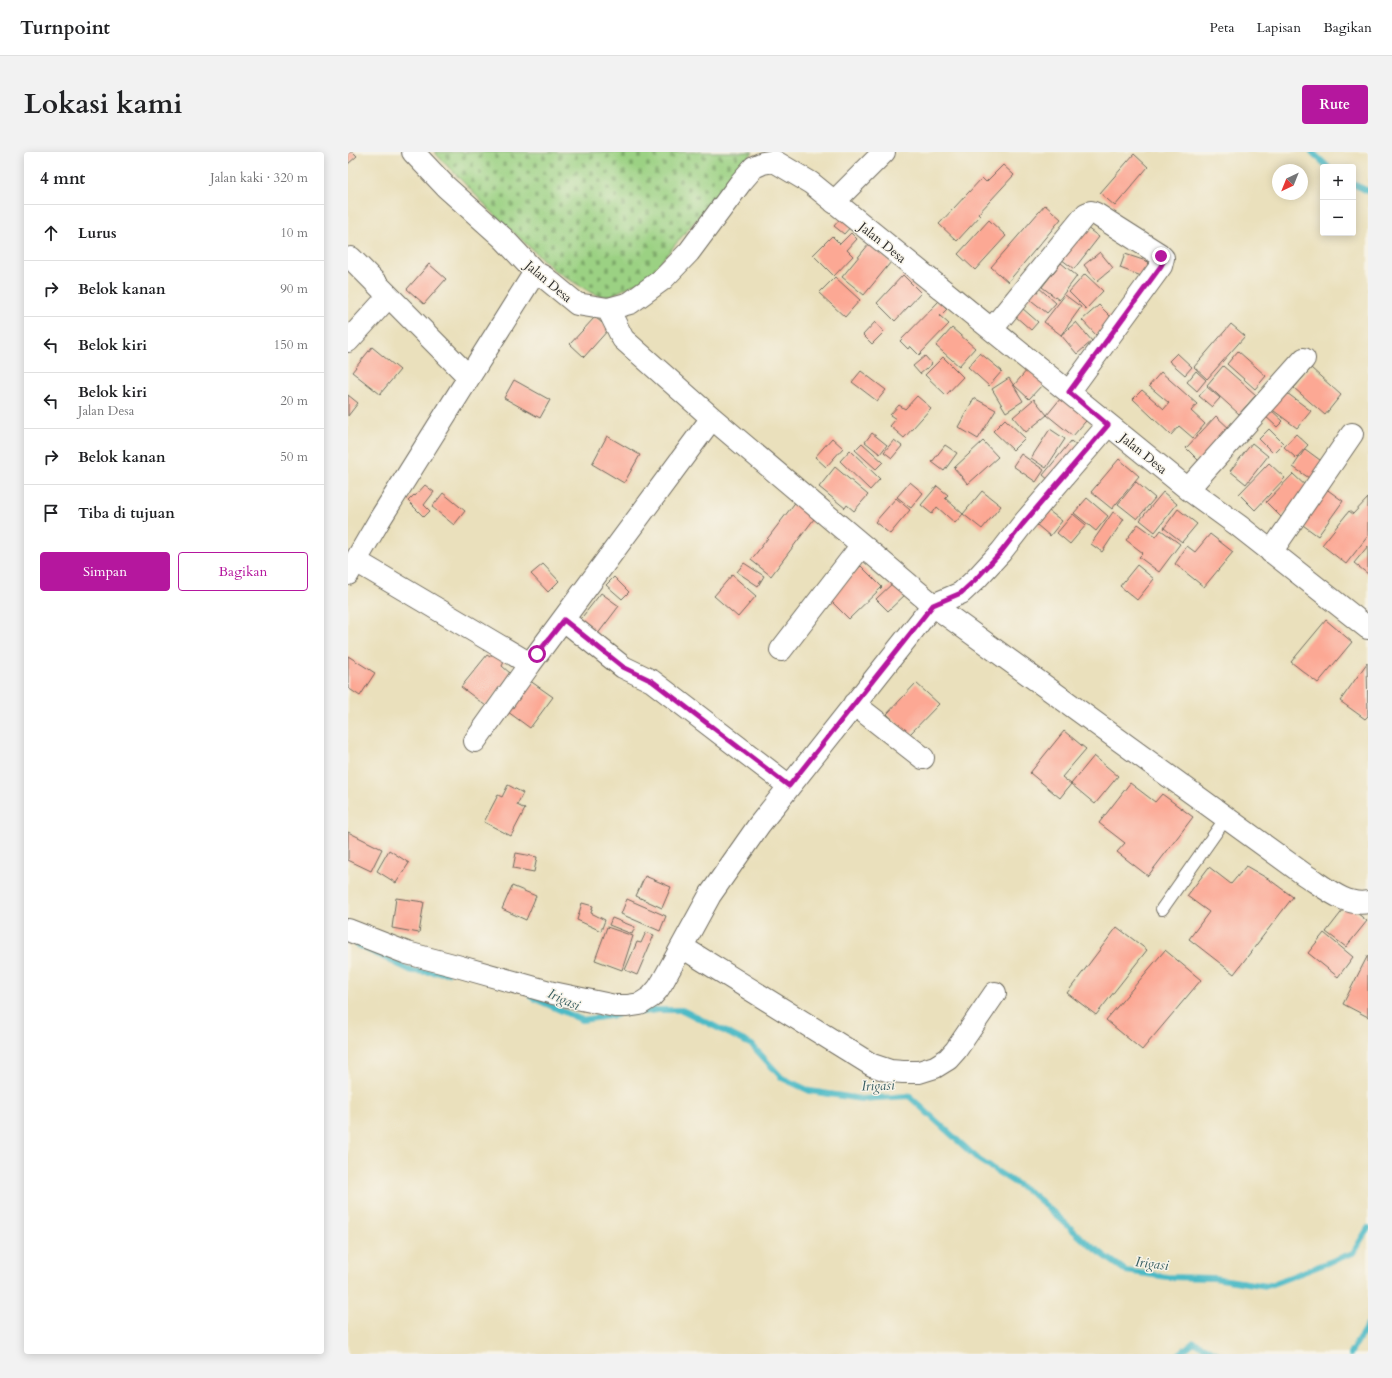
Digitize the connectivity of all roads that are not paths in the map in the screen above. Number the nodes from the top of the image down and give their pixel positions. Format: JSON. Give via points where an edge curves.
{"nodes":[{"id":1,"x":413,"y":152,"type":"edge"},
{"id":2,"x":884,"y":152,"type":"edge"},
{"id":3,"x":834,"y":202,"type":"junction"},
{"id":4,"x":351,"y":258,"type":"dead end"},
{"id":5,"x":535,"y":272,"type":"junction"},
{"id":6,"x":388,"y":296,"type":"junction"},
{"id":7,"x":608,"y":309,"type":"junction"},
{"id":8,"x":992,"y":330,"type":"junction"},
{"id":9,"x":348,"y":341,"type":"edge"},
{"id":10,"x":1304,"y":359,"type":"dead end"},
{"id":11,"x":469,"y":377,"type":"junction"},
{"id":12,"x":1069,"y":392,"type":"junction"},
{"id":13,"x":712,"y":418,"type":"junction"},
{"id":14,"x":1108,"y":425,"type":"junction"},
{"id":15,"x":1352,"y":434,"type":"dead end"},
{"id":16,"x":1188,"y":489,"type":"junction"},
{"id":17,"x":862,"y":545,"type":"junction"},
{"id":18,"x":1271,"y":552,"type":"junction"},
{"id":19,"x":352,"y":568,"type":"edge"},
{"id":20,"x":933,"y":605,"type":"junction"},
{"id":21,"x":564,"y":620,"type":"junction"},
{"id":22,"x":1368,"y":628,"type":"edge"},
{"id":23,"x":781,"y":650,"type":"dead end"},
{"id":24,"x":530,"y":664,"type":"junction"},
{"id":25,"x":854,"y":704,"type":"junction"},
{"id":26,"x":475,"y":741,"type":"dead end"},
{"id":27,"x":923,"y":758,"type":"dead end"},
{"id":28,"x":789,"y":786,"type":"junction"},
{"id":29,"x":1226,"y":818,"type":"junction"},
{"id":30,"x":1368,"y":902,"type":"edge"},
{"id":31,"x":1162,"y":909,"type":"dead end"},
{"id":32,"x":348,"y":930,"type":"edge"},
{"id":33,"x":682,"y":947,"type":"junction"},
{"id":34,"x":995,"y":993,"type":"dead end"}],
"edges":[{"from":1,"to":5,"type":"street","name":"Jalan Desa"},
{"from":2,"to":3,"type":"street"},
{"from":3,"to":7,"type":"street","name":"Jalan Desa","via":[[811,183],[774,161],[754,167],[689,252],[663,279],[630,302]]},
{"from":3,"to":8,"type":"street","name":"Jalan Desa"},
{"from":4,"to":6,"type":"street"},
{"from":5,"to":7,"type":"street","name":"Jalan Desa","via":[[577,304]]},
{"from":5,"to":11,"type":"street"},
{"from":6,"to":9,"type":"street"},
{"from":6,"to":11,"type":"street"},
{"from":7,"to":13,"type":"street","via":[[623,339]]},
{"from":8,"to":12,"type":"street","name":"Jalan Desa"},
{"from":8,"to":12,"type":"street","via":[[1088,213],[1096,214],[1159,254],[1163,258],[1161,266]]},
{"from":10,"to":16,"type":"street"},
{"from":11,"to":19,"type":"street"},
{"from":12,"to":14,"type":"street","name":"Jalan Desa"},
{"from":13,"to":17,"type":"street"},
{"from":13,"to":21,"type":"street"},
{"from":14,"to":16,"type":"street","name":"Jalan Desa"},
{"from":14,"to":20,"type":"street","via":[[976,579],[961,593]]},
{"from":15,"to":18,"type":"street"},
{"from":16,"to":18,"type":"street","name":"Jalan Desa"},
{"from":17,"to":20,"type":"street"},
{"from":17,"to":23,"type":"street"},
{"from":18,"to":22,"type":"street","name":"Jalan Desa"},
{"from":19,"to":24,"type":"street"},
{"from":20,"to":25,"type":"street"},
{"from":20,"to":29,"type":"street"},
{"from":21,"to":24,"type":"street"},
{"from":21,"to":28,"type":"street","via":[[623,667],[652,681]]},
{"from":24,"to":26,"type":"street"},
{"from":25,"to":27,"type":"street"},
{"from":25,"to":28,"type":"street"},
{"from":28,"to":33,"type":"street","via":[[710,896]]},
{"from":29,"to":30,"type":"street","via":[[1305,875],[1343,898],[1360,903]]},
{"from":29,"to":31,"type":"lane"},
{"from":32,"to":33,"type":"street","via":[[407,953],[553,993],[615,1006],[640,1004],[651,997],[658,990]]},
{"from":33,"to":34,"type":"street","via":[[872,1065],[890,1071],[919,1072],[948,1059]]}]}
